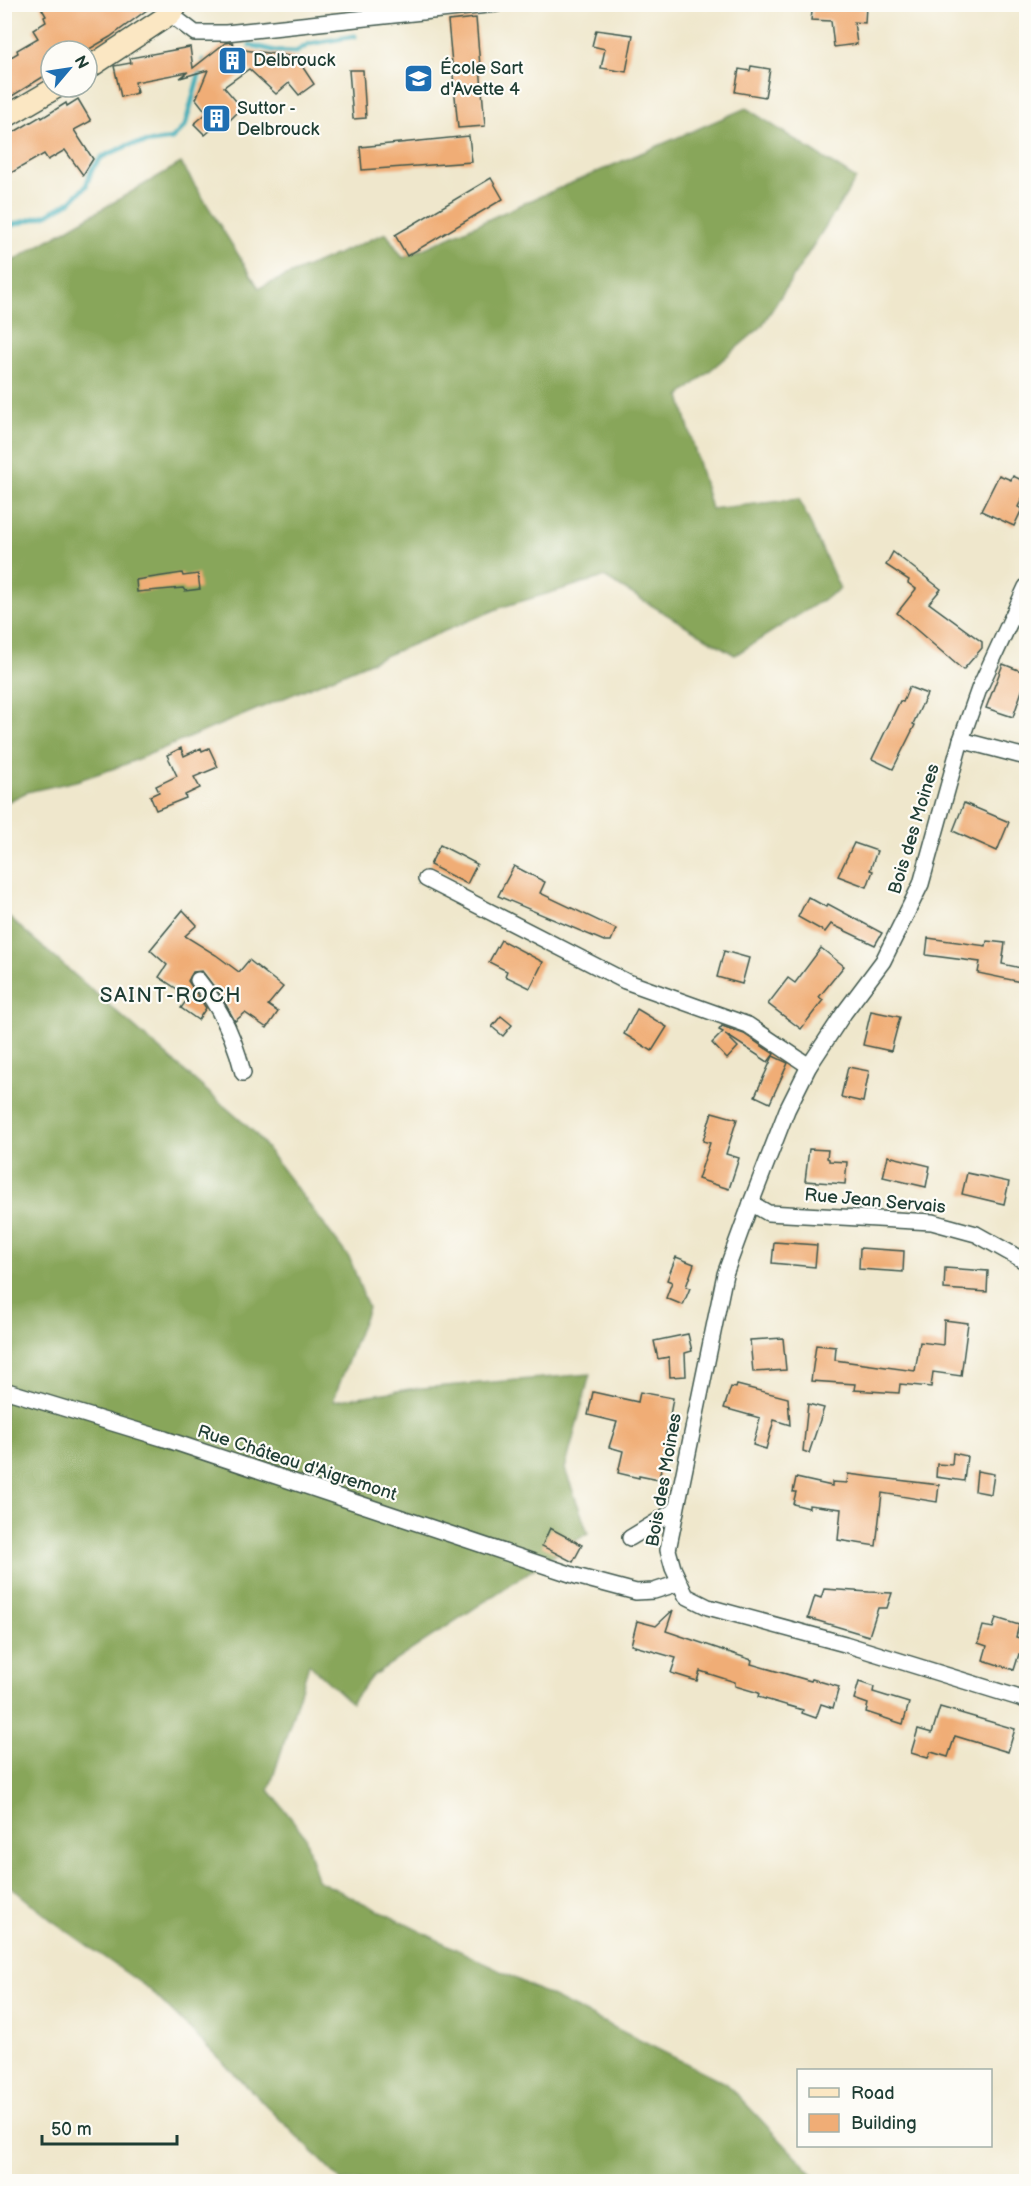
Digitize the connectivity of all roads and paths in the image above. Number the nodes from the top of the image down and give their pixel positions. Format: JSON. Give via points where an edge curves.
{"nodes":[{"id":1,"x":497,"y":4,"type":"edge"},
{"id":2,"x":174,"y":9,"type":"edge"},
{"id":3,"x":99,"y":61,"type":"edge"},
{"id":4,"x":39,"y":98,"type":"edge"},
{"id":5,"x":4,"y":118,"type":"edge"},
{"id":6,"x":1026,"y":587,"type":"edge"},
{"id":7,"x":961,"y":740,"type":"junction"},
{"id":8,"x":1026,"y":757,"type":"edge"},
{"id":9,"x":426,"y":879,"type":"dead end"},
{"id":10,"x":198,"y":980,"type":"dead end"},
{"id":11,"x":809,"y":1066,"type":"junction"},
{"id":12,"x":243,"y":1073,"type":"dead end"},
{"id":13,"x":751,"y":1203,"type":"junction"},
{"id":14,"x":1026,"y":1262,"type":"edge"},
{"id":15,"x":4,"y":1390,"type":"edge"},
{"id":16,"x":676,"y":1509,"type":"junction"},
{"id":17,"x":630,"y":1538,"type":"dead end"},
{"id":18,"x":679,"y":1583,"type":"junction"},
{"id":19,"x":1026,"y":1700,"type":"edge"}],
"edges":[{"from":1,"to":2,"type":"street","via":[[226,33],[195,33]]},
{"from":2,"to":3,"type":"street"},
{"from":4,"to":5,"type":"street"},
{"from":6,"to":7,"type":"street","name":"Bois des Moines","via":[[979,689]]},
{"from":7,"to":8,"type":"street"},
{"from":7,"to":11,"type":"street","name":"Bois des Moines","via":[[921,884],[906,918],[883,961]]},
{"from":9,"to":11,"type":"street","via":[[626,981],[748,1025]]},
{"from":10,"to":12,"type":"street","via":[[215,1001]]},
{"from":11,"to":13,"type":"street","name":"Bois des Moines","via":[[787,1110]]},
{"from":13,"to":14,"type":"street","name":"Rue Jean Servais","via":[[768,1213],[932,1222],[976,1234]]},
{"from":13,"to":16,"type":"street","name":"Bois des Moines","via":[[725,1274]]},
{"from":15,"to":18,"type":"street","name":"Rue Château d'Aigremont","via":[[165,1439],[576,1576],[636,1592]]},
{"from":16,"to":17,"type":"street"},
{"from":16,"to":18,"type":"street","name":"Bois des Moines","via":[[668,1550]]},
{"from":18,"to":19,"type":"street","name":"Bois des Moines","via":[[686,1596],[708,1607]]}]}
